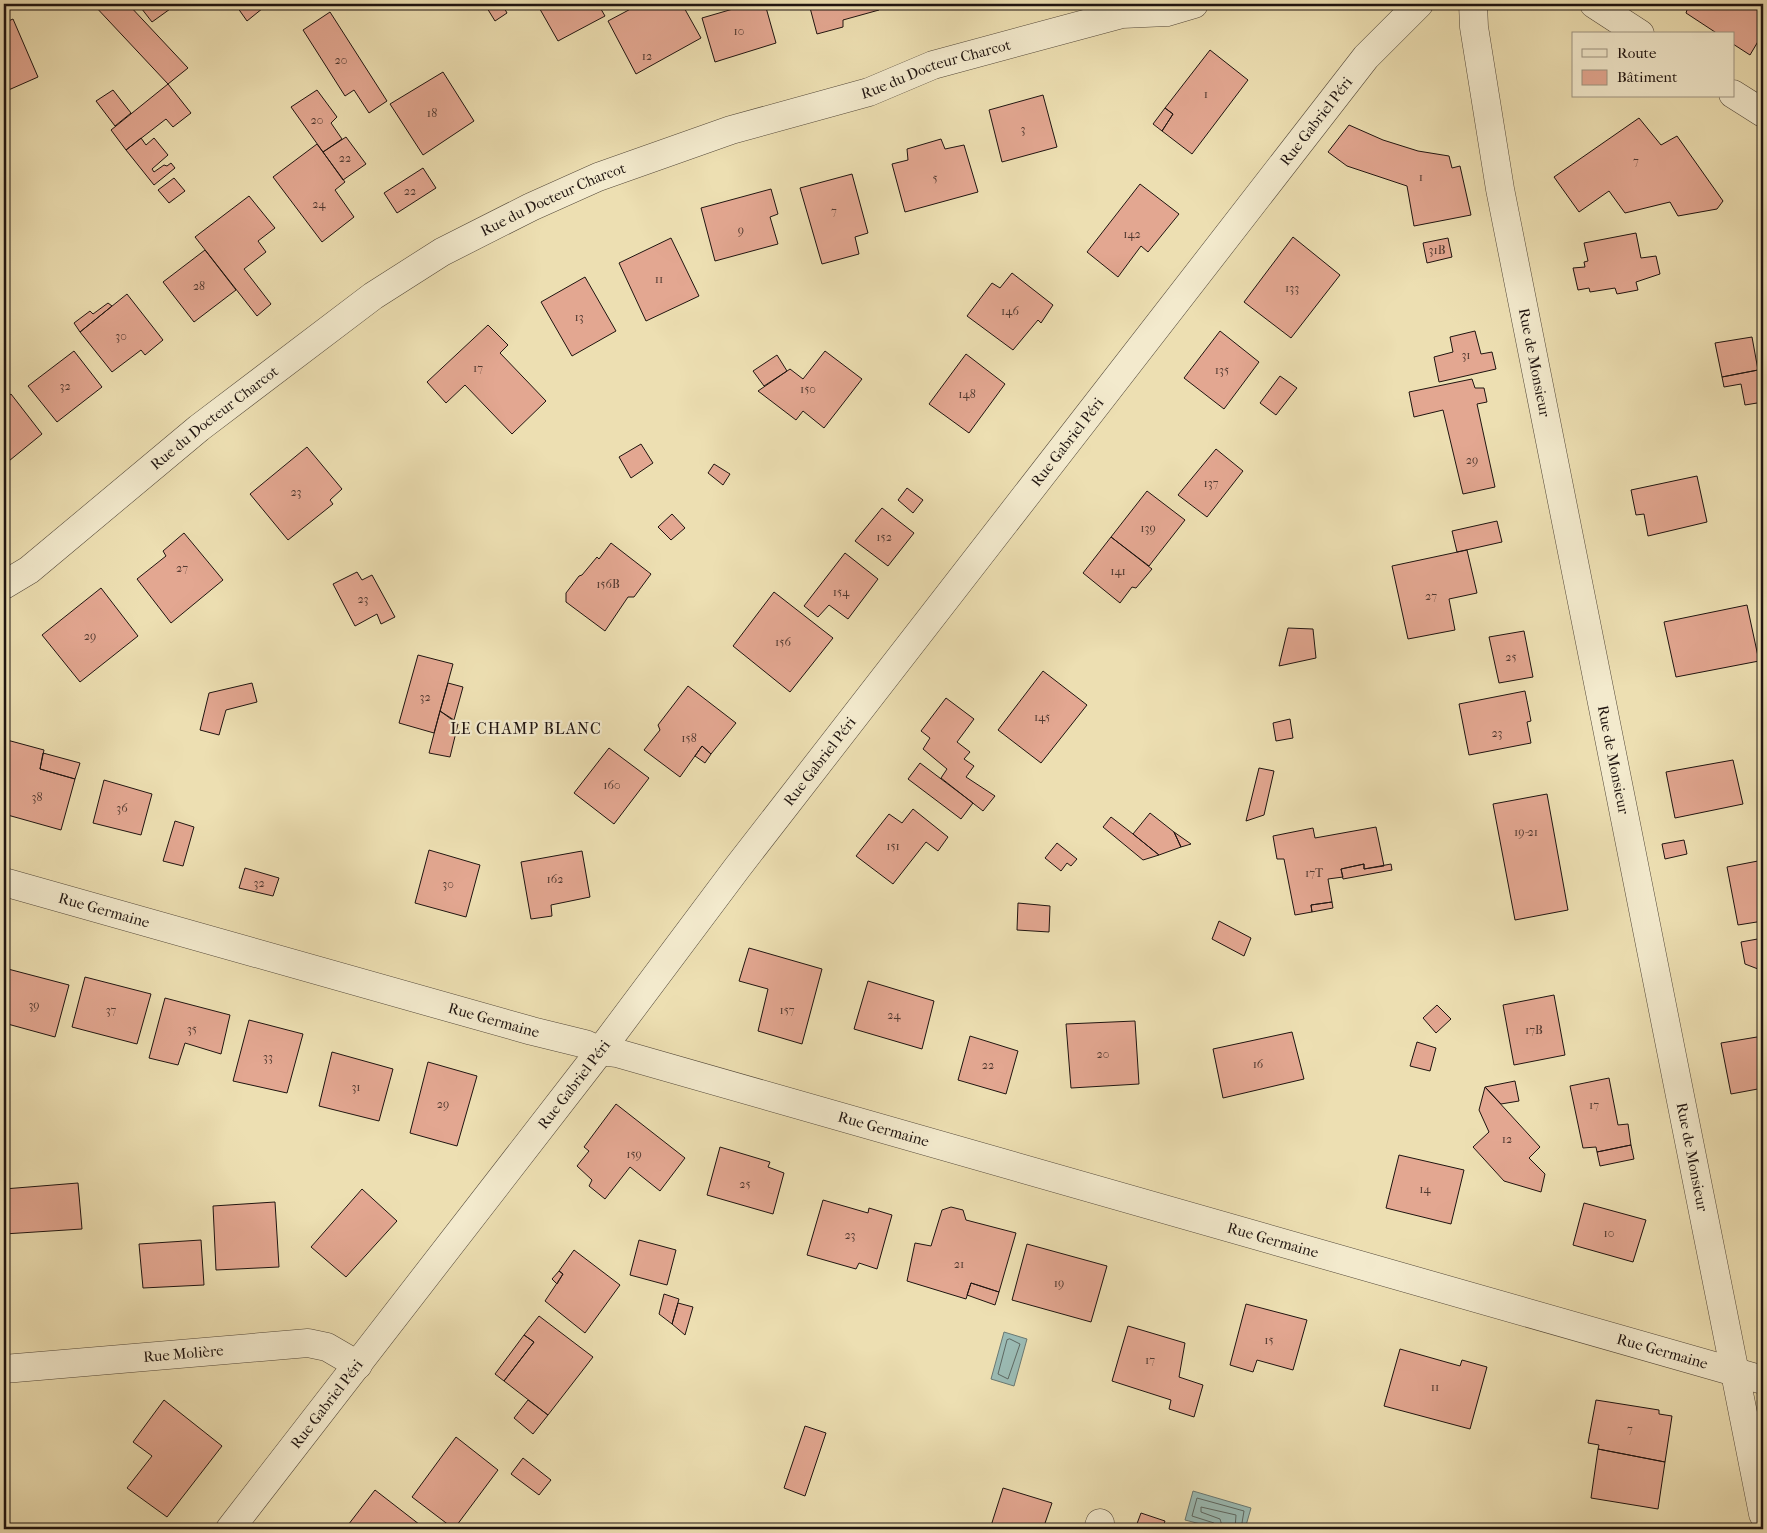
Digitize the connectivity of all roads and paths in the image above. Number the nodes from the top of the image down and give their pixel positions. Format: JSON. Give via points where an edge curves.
{"nodes":[{"id":1,"x":1194,"y":4,"type":"edge"},
{"id":2,"x":1419,"y":4,"type":"edge"},
{"id":3,"x":1473,"y":4,"type":"edge"},
{"id":4,"x":1594,"y":4,"type":"edge"},
{"id":5,"x":1637,"y":32,"type":"edge"},
{"id":6,"x":1734,"y":95,"type":"edge"},
{"id":7,"x":1763,"y":113,"type":"edge"},
{"id":8,"x":4,"y":585,"type":"edge"},
{"id":9,"x":4,"y":882,"type":"edge"},
{"id":10,"x":600,"y":1051,"type":"junction"},
{"id":11,"x":358,"y":1364,"type":"junction"},
{"id":12,"x":4,"y":1369,"type":"edge"},
{"id":13,"x":1735,"y":1372,"type":"junction"},
{"id":14,"x":1763,"y":1380,"type":"edge"},
{"id":15,"x":1763,"y":1514,"type":"edge"},
{"id":16,"x":230,"y":1529,"type":"edge"}],
"edges":[{"from":1,"to":8,"type":"street","name":"Rue du Docteur Charcot","via":[[1167,12],[1122,14],[933,65],[869,92],[731,130],[598,177],[531,207],[442,252],[372,296],[199,428],[29,570]]},
{"from":2,"to":10,"type":"street","name":"Rue Gabriel Péri","via":[[1366,57],[737,868]]},
{"from":3,"to":13,"type":"street","name":"Rue de Monsieur","via":[[1500,189]]},
{"from":4,"to":5,"type":"street"},
{"from":6,"to":7,"type":"street"},
{"from":9,"to":10,"type":"street","name":"Rue Germaine","via":[[585,1044]]},
{"from":10,"to":11,"type":"street","name":"Rue Gabriel Péri"},
{"from":10,"to":13,"type":"street","name":"Rue Germaine","via":[[617,1053]]},
{"from":11,"to":12,"type":"street","name":"Rue Molière","via":[[328,1347],[308,1343]]},
{"from":11,"to":16,"type":"street","name":"Rue Gabriel Péri"},
{"from":13,"to":14,"type":"street","name":"Rue Germaine"},
{"from":13,"to":15,"type":"street","name":"Rue de Monsieur"}]}
